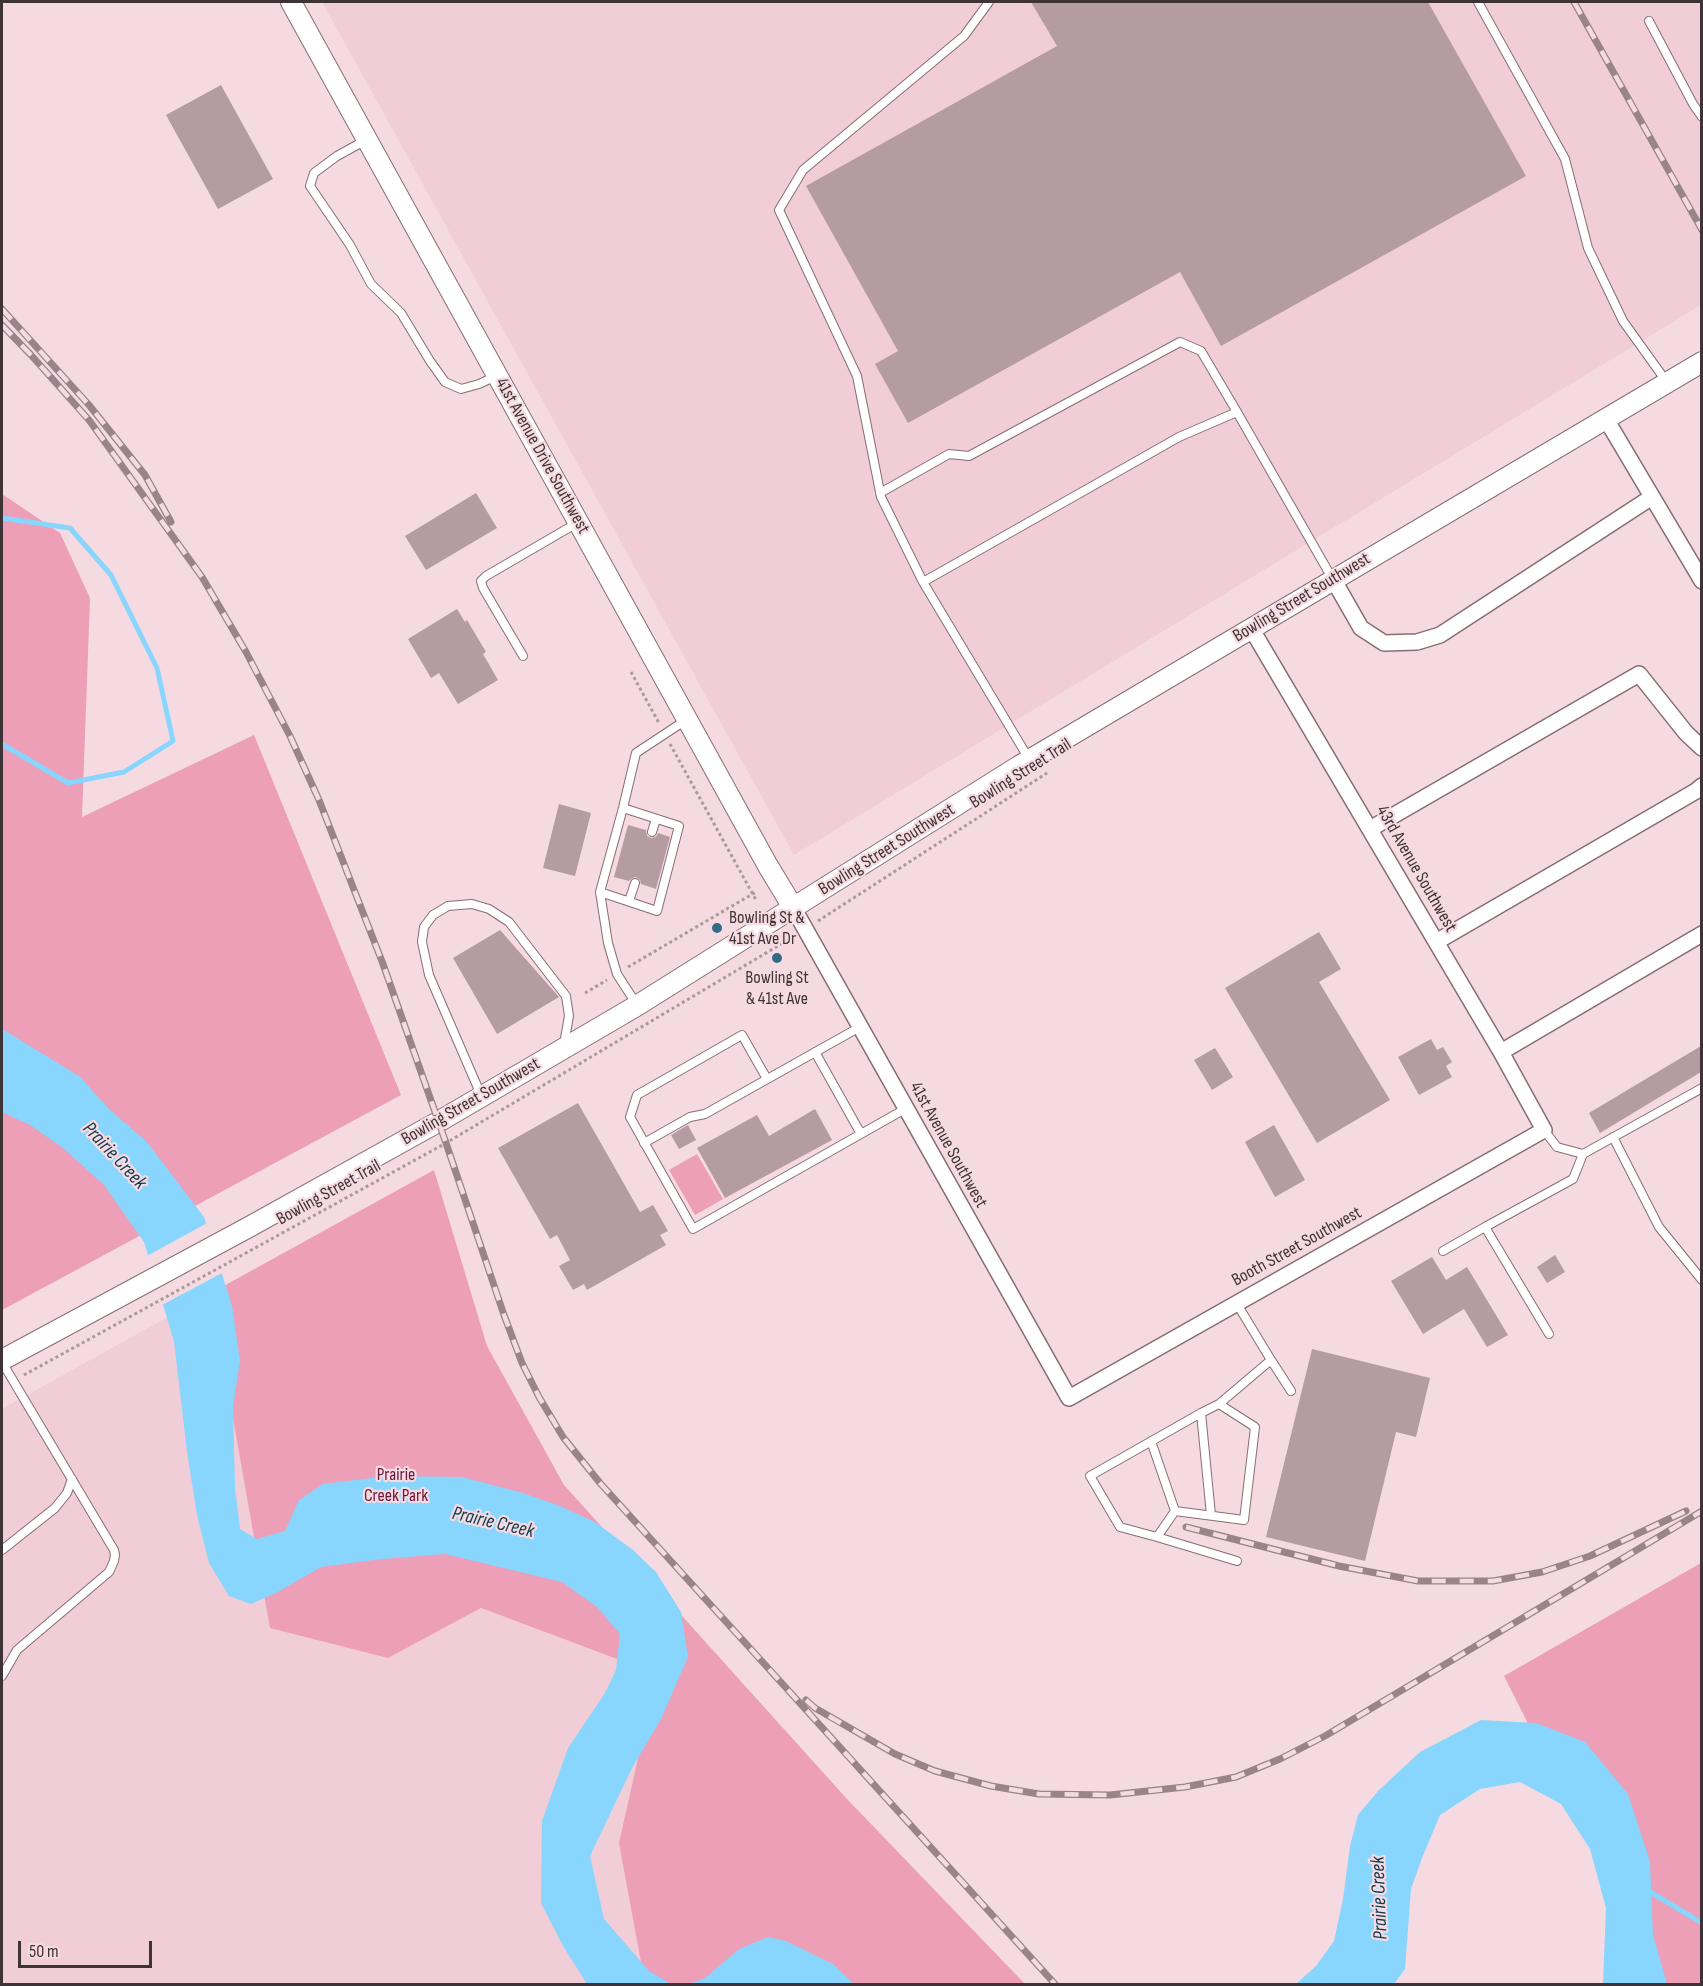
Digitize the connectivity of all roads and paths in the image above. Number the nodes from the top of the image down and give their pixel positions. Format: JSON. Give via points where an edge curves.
{"nodes":[{"id":1,"x":291,"y":2,"type":"edge"},
{"id":2,"x":989,"y":2,"type":"edge"},
{"id":3,"x":1478,"y":2,"type":"edge"},
{"id":4,"x":1649,"y":21,"type":"dead end"},
{"id":5,"x":1701,"y":117,"type":"edge"},
{"id":6,"x":367,"y":140,"type":"junction"},
{"id":7,"x":1701,"y":362,"type":"edge"},
{"id":8,"x":497,"y":375,"type":"junction"},
{"id":9,"x":1667,"y":382,"type":"junction"},
{"id":10,"x":1238,"y":412,"type":"junction"},
{"id":11,"x":1606,"y":419,"type":"junction"},
{"id":12,"x":880,"y":493,"type":"junction"},
{"id":13,"x":1652,"y":497,"type":"junction"},
{"id":14,"x":578,"y":522,"type":"junction"},
{"id":15,"x":1333,"y":579,"type":"junction"},
{"id":16,"x":1701,"y":580,"type":"edge"},
{"id":17,"x":922,"y":582,"type":"junction"},
{"id":18,"x":1251,"y":628,"type":"junction"},
{"id":19,"x":523,"y":656,"type":"dead end"},
{"id":20,"x":631,"y":672,"type":"dead end"},
{"id":21,"x":687,"y":719,"type":"junction"},
{"id":22,"x":665,"y":735,"type":"junction"},
{"id":23,"x":1701,"y":748,"type":"edge"},
{"id":24,"x":1030,"y":760,"type":"junction"},
{"id":25,"x":1054,"y":769,"type":"dead end"},
{"id":26,"x":1701,"y":786,"type":"edge"},
{"id":27,"x":623,"y":808,"type":"junction"},
{"id":28,"x":656,"y":819,"type":"junction"},
{"id":29,"x":1370,"y":829,"type":"junction"},
{"id":30,"x":651,"y":831,"type":"dead end"},
{"id":31,"x":635,"y":883,"type":"dead end"},
{"id":32,"x":600,"y":892,"type":"junction"},
{"id":33,"x":754,"y":893,"type":"junction"},
{"id":34,"x":756,"y":900,"type":"dead end"},
{"id":35,"x":629,"y":901,"type":"junction"},
{"id":36,"x":794,"y":909,"type":"junction"},
{"id":37,"x":825,"y":916,"type":"dead end"},
{"id":38,"x":1701,"y":934,"type":"edge"},
{"id":39,"x":789,"y":940,"type":"dead end"},
{"id":40,"x":1436,"y":942,"type":"junction"},
{"id":41,"x":617,"y":974,"type":"junction"},
{"id":42,"x":585,"y":993,"type":"dead end"},
{"id":43,"x":638,"y":1005,"type":"junction"},
{"id":44,"x":860,"y":1027,"type":"junction"},
{"id":45,"x":564,"y":1049,"type":"junction"},
{"id":46,"x":815,"y":1052,"type":"junction"},
{"id":47,"x":1501,"y":1052,"type":"junction"},
{"id":48,"x":767,"y":1079,"type":"junction"},
{"id":49,"x":1701,"y":1088,"type":"edge"},
{"id":50,"x":482,"y":1097,"type":"junction"},
{"id":51,"x":905,"y":1109,"type":"junction"},
{"id":52,"x":1544,"y":1130,"type":"junction"},
{"id":53,"x":861,"y":1134,"type":"junction"},
{"id":54,"x":1613,"y":1137,"type":"junction"},
{"id":55,"x":644,"y":1143,"type":"junction"},
{"id":56,"x":1583,"y":1154,"type":"junction"},
{"id":57,"x":1485,"y":1227,"type":"junction"},
{"id":58,"x":1443,"y":1251,"type":"dead end"},
{"id":59,"x":1701,"y":1280,"type":"edge"},
{"id":60,"x":1236,"y":1304,"type":"junction"},
{"id":61,"x":1549,"y":1334,"type":"dead end"},
{"id":62,"x":1271,"y":1360,"type":"junction"},
{"id":63,"x":2,"y":1361,"type":"edge"},
{"id":64,"x":12,"y":1381,"type":"junction"},
{"id":65,"x":1291,"y":1390,"type":"dead end"},
{"id":66,"x":1069,"y":1398,"type":"joint"},
{"id":67,"x":1219,"y":1404,"type":"junction"},
{"id":68,"x":1201,"y":1413,"type":"junction"},
{"id":69,"x":1151,"y":1441,"type":"junction"},
{"id":70,"x":72,"y":1479,"type":"junction"},
{"id":71,"x":1174,"y":1511,"type":"junction"},
{"id":72,"x":1211,"y":1515,"type":"junction"},
{"id":73,"x":1157,"y":1537,"type":"junction"},
{"id":74,"x":2,"y":1550,"type":"edge"},
{"id":75,"x":1237,"y":1561,"type":"dead end"},
{"id":76,"x":2,"y":1676,"type":"edge"}],
"edges":[{"from":1,"to":6,"type":"main road","name":"41st Avenue Drive Southwest"},
{"from":2,"to":12,"type":"lane","via":[[964,36],[803,170],[778,210],[856,376]]},
{"from":3,"to":9,"type":"lane","via":[[1565,159],[1588,248],[1623,321]]},
{"from":4,"to":5,"type":"lane"},
{"from":6,"to":8,"type":"main road","name":"41st Avenue Drive Southwest"},
{"from":6,"to":8,"type":"lane","via":[[314,172],[310,186],[371,284],[401,313],[445,382],[461,389]]},
{"from":7,"to":9,"type":"main road","name":"Bowling Street Southwest"},
{"from":8,"to":14,"type":"main road","name":"41st Avenue Drive Southwest"},
{"from":9,"to":11,"type":"main road","name":"Bowling Street Southwest"},
{"from":10,"to":12,"type":"lane","via":[[1201,351],[1180,342],[969,456],[950,454]]},
{"from":10,"to":15,"type":"lane"},
{"from":10,"to":17,"type":"lane","via":[[1179,437]]},
{"from":11,"to":13,"type":"street"},
{"from":11,"to":15,"type":"main road","name":"Bowling Street Southwest"},
{"from":12,"to":17,"type":"lane"},
{"from":13,"to":15,"type":"street","via":[[1440,635],[1417,642],[1384,643],[1361,628]]},
{"from":13,"to":16,"type":"street"},
{"from":14,"to":19,"type":"lane","via":[[481,581]]},
{"from":14,"to":21,"type":"main road","name":"41st Avenue Drive Southwest"},
{"from":15,"to":18,"type":"main road","name":"Bowling Street Southwest"},
{"from":17,"to":24,"type":"lane"},
{"from":18,"to":24,"type":"main road","name":"Bowling Street Southwest"},
{"from":18,"to":29,"type":"street","name":"43rd Avenue Southwest"},
{"from":20,"to":22,"type":"path"},
{"from":21,"to":22,"type":"lane"},
{"from":21,"to":36,"type":"main road","name":"41st Avenue Drive Southwest"},
{"from":22,"to":27,"type":"lane","via":[[636,753]]},
{"from":22,"to":33,"type":"path"},
{"from":23,"to":29,"type":"street","via":[[1639,674]]},
{"from":24,"to":36,"type":"main road","name":"Bowling Street Southwest"},
{"from":25,"to":37,"type":"path","name":"Bowling Street Trail"},
{"from":26,"to":40,"type":"street"},
{"from":27,"to":28,"type":"lane"},
{"from":27,"to":32,"type":"lane"},
{"from":28,"to":30,"type":"lane"},
{"from":28,"to":35,"type":"lane","via":[[679,825],[657,911]]},
{"from":29,"to":40,"type":"street","name":"43rd Avenue Southwest"},
{"from":31,"to":35,"type":"lane"},
{"from":32,"to":35,"type":"lane"},
{"from":32,"to":41,"type":"lane"},
{"from":33,"to":34,"type":"path"},
{"from":33,"to":41,"type":"path"},
{"from":36,"to":43,"type":"main road","name":"Bowling Street Southwest"},
{"from":36,"to":44,"type":"street","name":"41st Avenue Southwest"},
{"from":38,"to":47,"type":"street"},
{"from":39,"to":64,"type":"path","name":"Bowling Street Trail","via":[[446,1143]]},
{"from":40,"to":47,"type":"street","name":"43rd Avenue Southwest"},
{"from":41,"to":42,"type":"path"},
{"from":41,"to":43,"type":"lane"},
{"from":43,"to":45,"type":"main road","name":"Bowling Street Southwest"},
{"from":44,"to":46,"type":"lane"},
{"from":44,"to":51,"type":"street","name":"41st Avenue Southwest"},
{"from":45,"to":50,"type":"main road","name":"Bowling Street Southwest"},
{"from":45,"to":50,"type":"lane","via":[[569,1016],[566,996],[509,922],[472,904],[448,906],[433,915],[424,927],[422,942],[429,975]]},
{"from":46,"to":48,"type":"lane"},
{"from":46,"to":53,"type":"lane"},
{"from":47,"to":52,"type":"street","name":"43rd Avenue Southwest"},
{"from":48,"to":55,"type":"lane"},
{"from":48,"to":55,"type":"lane","via":[[742,1035],[637,1095],[630,1118]]},
{"from":49,"to":54,"type":"lane"},
{"from":50,"to":63,"type":"main road","name":"Bowling Street Southwest"},
{"from":51,"to":53,"type":"lane"},
{"from":51,"to":66,"type":"street","name":"41st Avenue Southwest"},
{"from":52,"to":56,"type":"lane","via":[[1557,1147]]},
{"from":52,"to":60,"type":"street","name":"Booth Street Southwest"},
{"from":53,"to":55,"type":"lane","via":[[693,1229]]},
{"from":54,"to":56,"type":"lane"},
{"from":54,"to":59,"type":"lane","via":[[1659,1227]]},
{"from":56,"to":57,"type":"lane","via":[[1573,1179]]},
{"from":57,"to":58,"type":"lane"},
{"from":57,"to":61,"type":"lane"},
{"from":60,"to":62,"type":"lane"},
{"from":60,"to":66,"type":"street","name":"Booth Street Southwest"},
{"from":62,"to":65,"type":"lane"},
{"from":62,"to":67,"type":"lane"},
{"from":63,"to":64,"type":"lane"},
{"from":64,"to":70,"type":"lane"},
{"from":67,"to":68,"type":"lane"},
{"from":67,"to":72,"type":"lane","via":[[1256,1427],[1244,1520]]},
{"from":68,"to":69,"type":"lane"},
{"from":68,"to":72,"type":"lane"},
{"from":69,"to":71,"type":"lane"},
{"from":69,"to":73,"type":"lane","via":[[1090,1476],[1120,1527]]},
{"from":70,"to":74,"type":"lane","via":[[55,1508]]},
{"from":70,"to":76,"type":"lane","via":[[114,1550],[114,1561],[101,1580],[17,1650]]},
{"from":71,"to":72,"type":"lane"},
{"from":71,"to":73,"type":"lane"},
{"from":73,"to":75,"type":"lane"}]}
